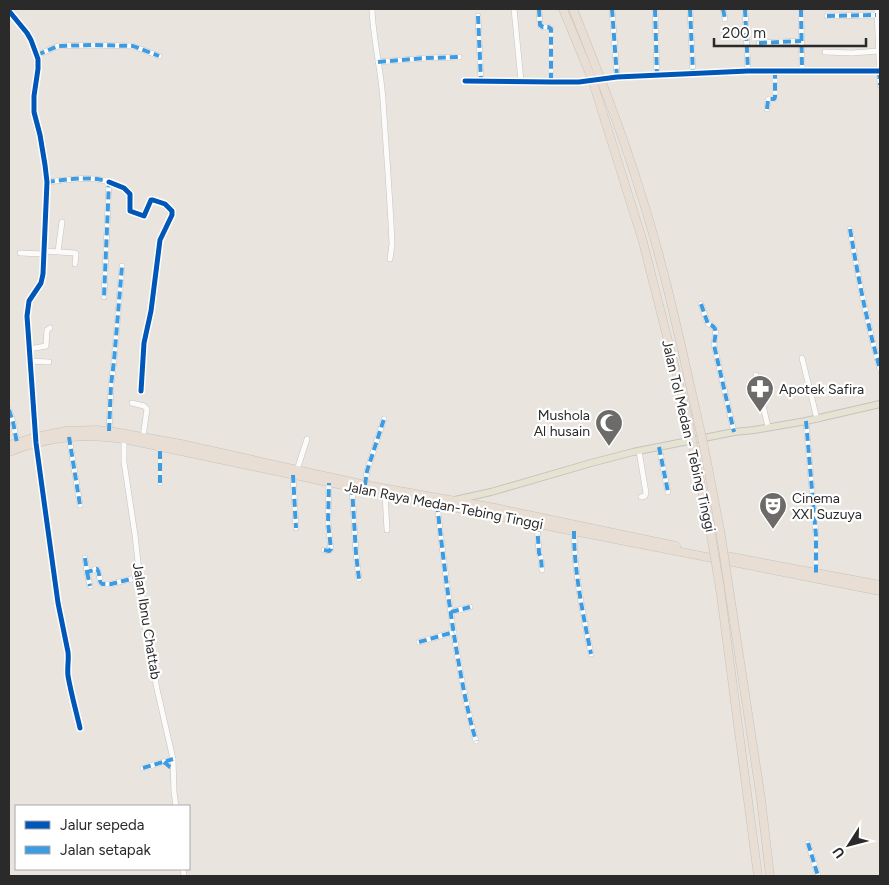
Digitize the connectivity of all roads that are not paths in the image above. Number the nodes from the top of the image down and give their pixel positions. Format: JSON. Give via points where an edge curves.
{"nodes":[{"id":1,"x":372,"y":9,"type":"edge"},
{"id":2,"x":514,"y":9,"type":"edge"},
{"id":3,"x":539,"y":9,"type":"edge"},
{"id":4,"x":563,"y":9,"type":"edge"},
{"id":5,"x":573,"y":9,"type":"edge"},
{"id":6,"x":612,"y":9,"type":"edge"},
{"id":7,"x":655,"y":9,"type":"edge"},
{"id":8,"x":690,"y":9,"type":"edge"},
{"id":9,"x":723,"y":9,"type":"edge"},
{"id":10,"x":745,"y":9,"type":"edge"},
{"id":11,"x":801,"y":9,"type":"edge"},
{"id":12,"x":876,"y":9,"type":"edge"},
{"id":13,"x":9,"y":11,"type":"edge"},
{"id":14,"x":876,"y":15,"type":"junction"},
{"id":15,"x":478,"y":16,"type":"dead end"},
{"id":16,"x":827,"y":16,"type":"dead end"},
{"id":17,"x":725,"y":20,"type":"dead end"},
{"id":18,"x":801,"y":41,"type":"junction"},
{"id":19,"x":760,"y":43,"type":"dead end"},
{"id":20,"x":878,"y":51,"type":"junction"},
{"id":21,"x":825,"y":52,"type":"dead end"},
{"id":22,"x":37,"y":55,"type":"junction"},
{"id":23,"x":159,"y":56,"type":"dead end"},
{"id":24,"x":459,"y":57,"type":"dead end"},
{"id":25,"x":378,"y":62,"type":"junction"},
{"id":26,"x":802,"y":70,"type":"junction"},
{"id":27,"x":748,"y":71,"type":"junction"},
{"id":28,"x":775,"y":71,"type":"junction"},
{"id":29,"x":879,"y":71,"type":"junction"},
{"id":30,"x":693,"y":74,"type":"junction"},
{"id":31,"x":657,"y":75,"type":"junction"},
{"id":32,"x":617,"y":77,"type":"junction"},
{"id":33,"x":610,"y":78,"type":"tunnel mouth"},
{"id":34,"x":465,"y":81,"type":"dead end"},
{"id":35,"x":482,"y":81,"type":"junction"},
{"id":36,"x":521,"y":81,"type":"junction"},
{"id":37,"x":551,"y":82,"type":"junction"},
{"id":38,"x":579,"y":82,"type":"tunnel mouth"},
{"id":39,"x":880,"y":85,"type":"edge"},
{"id":40,"x":767,"y":109,"type":"dead end"},
{"id":41,"x":47,"y":182,"type":"junction"},
{"id":42,"x":109,"y":182,"type":"junction"},
{"id":43,"x":62,"y":222,"type":"dead end"},
{"id":44,"x":850,"y":229,"type":"dead end"},
{"id":45,"x":58,"y":251,"type":"junction"},
{"id":46,"x":20,"y":252,"type":"dead end"},
{"id":47,"x":43,"y":252,"type":"junction"},
{"id":48,"x":390,"y":259,"type":"dead end"},
{"id":49,"x":75,"y":264,"type":"dead end"},
{"id":50,"x":122,"y":266,"type":"dead end"},
{"id":51,"x":104,"y":297,"type":"dead end"},
{"id":52,"x":702,"y":304,"type":"dead end"},
{"id":53,"x":50,"y":328,"type":"dead end"},
{"id":54,"x":29,"y":349,"type":"junction"},
{"id":55,"x":802,"y":358,"type":"dead end"},
{"id":56,"x":30,"y":361,"type":"junction"},
{"id":57,"x":49,"y":362,"type":"dead end"},
{"id":58,"x":880,"y":369,"type":"edge"},
{"id":59,"x":756,"y":376,"type":"dead end"},
{"id":60,"x":142,"y":391,"type":"dead end"},
{"id":61,"x":132,"y":403,"type":"dead end"},
{"id":62,"x":880,"y":404,"type":"edge"},
{"id":63,"x":9,"y":410,"type":"edge"},
{"id":64,"x":384,"y":419,"type":"dead end"},
{"id":65,"x":817,"y":419,"type":"junction"},
{"id":66,"x":806,"y":421,"type":"junction"},
{"id":67,"x":768,"y":427,"type":"junction"},
{"id":68,"x":109,"y":431,"type":"junction"},
{"id":69,"x":734,"y":432,"type":"junction"},
{"id":70,"x":124,"y":436,"type":"junction"},
{"id":71,"x":69,"y":437,"type":"junction"},
{"id":72,"x":143,"y":437,"type":"junction"},
{"id":73,"x":307,"y":439,"type":"dead end"},
{"id":74,"x":36,"y":440,"type":"junction"},
{"id":75,"x":17,"y":442,"type":"junction"},
{"id":76,"x":9,"y":445,"type":"edge"},
{"id":77,"x":160,"y":446,"type":"junction"},
{"id":78,"x":659,"y":448,"type":"junction"},
{"id":79,"x":639,"y":451,"type":"junction"},
{"id":80,"x":9,"y":452,"type":"edge"},
{"id":81,"x":295,"y":472,"type":"junction"},
{"id":82,"x":329,"y":482,"type":"junction"},
{"id":83,"x":160,"y":483,"type":"dead end"},
{"id":84,"x":365,"y":485,"type":"junction"},
{"id":85,"x":352,"y":487,"type":"junction"},
{"id":86,"x":668,"y":492,"type":"dead end"},
{"id":87,"x":385,"y":494,"type":"junction"},
{"id":88,"x":640,"y":497,"type":"dead end"},
{"id":89,"x":474,"y":500,"type":"junction"},
{"id":90,"x":437,"y":504,"type":"junction"},
{"id":91,"x":454,"y":504,"type":"junction"},
{"id":92,"x":80,"y":505,"type":"dead end"},
{"id":93,"x":537,"y":524,"type":"junction"},
{"id":94,"x":296,"y":528,"type":"dead end"},
{"id":95,"x":387,"y":530,"type":"dead end"},
{"id":96,"x":574,"y":531,"type":"junction"},
{"id":97,"x":324,"y":550,"type":"dead end"},
{"id":98,"x":85,"y":558,"type":"dead end"},
{"id":99,"x":542,"y":570,"type":"dead end"},
{"id":100,"x":87,"y":572,"type":"junction"},
{"id":101,"x":816,"y":573,"type":"junction"},
{"id":102,"x":139,"y":577,"type":"junction"},
{"id":103,"x":359,"y":579,"type":"dead end"},
{"id":104,"x":880,"y":585,"type":"edge"},
{"id":105,"x":90,"y":586,"type":"dead end"},
{"id":106,"x":880,"y":591,"type":"edge"},
{"id":107,"x":470,"y":607,"type":"dead end"},
{"id":108,"x":451,"y":612,"type":"junction"},
{"id":109,"x":454,"y":632,"type":"junction"},
{"id":110,"x":419,"y":642,"type":"dead end"},
{"id":111,"x":591,"y":654,"type":"dead end"},
{"id":112,"x":80,"y":728,"type":"dead end"},
{"id":113,"x":476,"y":741,"type":"dead end"},
{"id":114,"x":173,"y":759,"type":"junction"},
{"id":115,"x":164,"y":762,"type":"junction"},
{"id":116,"x":143,"y":768,"type":"dead end"},
{"id":117,"x":174,"y":768,"type":"junction"},
{"id":118,"x":176,"y":805,"type":"edge"},
{"id":119,"x":808,"y":843,"type":"dead end"},
{"id":120,"x":758,"y":876,"type":"edge"},
{"id":121,"x":770,"y":876,"type":"edge"},
{"id":122,"x":818,"y":876,"type":"edge"}],
"edges":[{"from":1,"to":25,"type":"street"},
{"from":2,"to":36,"type":"street"},
{"from":3,"to":37,"type":"street","via":[[540,25],[550,29]]},
{"from":4,"to":120,"type":"highway","name":"Jalan Tol Medan - Tebing Tinggi","bridge":true,"via":[[592,79],[643,242],[688,419],[720,588]]},
{"from":5,"to":121,"type":"highway","bridge":true,"via":[[640,191],[671,302],[697,416],[720,530]]},
{"from":6,"to":32,"type":"street"},
{"from":7,"to":31,"type":"street"},
{"from":8,"to":30,"type":"street"},
{"from":9,"to":17,"type":"street"},
{"from":10,"to":27,"type":"street"},
{"from":11,"to":18,"type":"street"},
{"from":12,"to":14,"type":"street"},
{"from":13,"to":22,"type":"street","via":[[27,33]]},
{"from":14,"to":16,"type":"street"},
{"from":14,"to":20,"type":"street"},
{"from":15,"to":35,"type":"street"},
{"from":18,"to":19,"type":"street"},
{"from":18,"to":26,"type":"street"},
{"from":20,"to":21,"type":"street"},
{"from":20,"to":29,"type":"street"},
{"from":22,"to":23,"type":"street","via":[[58,46],[92,45],[133,46]]},
{"from":22,"to":41,"type":"street","via":[[34,112]]},
{"from":24,"to":25,"type":"street"},
{"from":25,"to":48,"type":"street","via":[[390,198]]},
{"from":26,"to":28,"type":"street"},
{"from":26,"to":29,"type":"street"},
{"from":27,"to":28,"type":"street"},
{"from":27,"to":30,"type":"street"},
{"from":28,"to":40,"type":"street","via":[[775,98],[769,98]]},
{"from":29,"to":39,"type":"street"},
{"from":30,"to":31,"type":"street"},
{"from":31,"to":32,"type":"street"},
{"from":32,"to":33,"type":"street"},
{"from":34,"to":35,"type":"street"},
{"from":35,"to":36,"type":"street"},
{"from":36,"to":37,"type":"street"},
{"from":37,"to":38,"type":"street"},
{"from":41,"to":42,"type":"street","via":[[92,178]]},
{"from":41,"to":47,"type":"street"},
{"from":42,"to":51,"type":"street"},
{"from":42,"to":60,"type":"street","via":[[130,194],[130,211],[144,216],[152,200],[165,204],[172,211],[160,240],[144,343]]},
{"from":43,"to":45,"type":"street"},
{"from":44,"to":58,"type":"street"},
{"from":45,"to":47,"type":"street"},
{"from":45,"to":49,"type":"street","via":[[76,253]]},
{"from":46,"to":47,"type":"street"},
{"from":47,"to":54,"type":"street","via":[[42,278],[27,310]]},
{"from":50,"to":68,"type":"street"},
{"from":52,"to":69,"type":"street","via":[[706,322],[714,326],[714,345]]},
{"from":53,"to":54,"type":"street","via":[[46,332],[46,346]]},
{"from":54,"to":56,"type":"street"},
{"from":55,"to":65,"type":"street"},
{"from":56,"to":57,"type":"street"},
{"from":56,"to":74,"type":"street"},
{"from":59,"to":67,"type":"street"},
{"from":61,"to":72,"type":"street","via":[[147,409]]},
{"from":62,"to":65,"type":"main road"},
{"from":63,"to":75,"type":"street"},
{"from":64,"to":84,"type":"street"},
{"from":65,"to":66,"type":"main road"},
{"from":66,"to":67,"type":"main road"},
{"from":66,"to":101,"type":"street"},
{"from":67,"to":69,"type":"main road"},
{"from":68,"to":70,"type":"highway","name":"Jalan Raya Medan-Tebing Tinggi"},
{"from":68,"to":74,"type":"highway","name":"Jalan Raya Medan-Tebing Tinggi","via":[[66,431]]},
{"from":69,"to":78,"type":"main road"},
{"from":70,"to":71,"type":"highway","name":"Jalan Raya Medan-Tebing Tinggi"},
{"from":70,"to":72,"type":"highway","name":"Jalan Raya Medan-Tebing Tinggi"},
{"from":70,"to":77,"type":"highway","name":"Jalan Raya Medan-Tebing Tinggi"},
{"from":70,"to":102,"type":"street","name":"Jalan Ibnu Chattab","via":[[124,462]]},
{"from":71,"to":74,"type":"highway","name":"Jalan Raya Medan-Tebing Tinggi"},
{"from":71,"to":92,"type":"street"},
{"from":72,"to":81,"type":"highway","name":"Jalan Raya Medan-Tebing Tinggi"},
{"from":73,"to":81,"type":"street"},
{"from":74,"to":75,"type":"highway","name":"Jalan Raya Medan-Tebing Tinggi"},
{"from":74,"to":80,"type":"highway","name":"Jalan Raya Medan-Tebing Tinggi"},
{"from":74,"to":112,"type":"street","via":[[58,603],[69,659],[68,676]]},
{"from":75,"to":76,"type":"highway","name":"Jalan Raya Medan-Tebing Tinggi"},
{"from":77,"to":81,"type":"highway","name":"Jalan Raya Medan-Tebing Tinggi"},
{"from":77,"to":83,"type":"street"},
{"from":78,"to":79,"type":"main road"},
{"from":78,"to":86,"type":"street"},
{"from":79,"to":88,"type":"street","via":[[646,493]]},
{"from":79,"to":89,"type":"main road","via":[[591,462]]},
{"from":81,"to":82,"type":"highway","name":"Jalan Raya Medan-Tebing Tinggi"},
{"from":81,"to":84,"type":"highway","name":"Jalan Raya Medan-Tebing Tinggi"},
{"from":81,"to":94,"type":"street"},
{"from":82,"to":85,"type":"highway","name":"Jalan Raya Medan-Tebing Tinggi"},
{"from":82,"to":97,"type":"street","via":[[330,549]]},
{"from":84,"to":91,"type":"highway","name":"Jalan Raya Medan-Tebing Tinggi"},
{"from":85,"to":87,"type":"highway","name":"Jalan Raya Medan-Tebing Tinggi"},
{"from":85,"to":103,"type":"street"},
{"from":87,"to":90,"type":"highway","name":"Jalan Raya Medan-Tebing Tinggi"},
{"from":87,"to":95,"type":"street"},
{"from":89,"to":91,"type":"highway","name":"Jalan Raya Medan-Tebing Tinggi"},
{"from":89,"to":101,"type":"highway","name":"Jalan Raya Medan-Tebing Tinggi","via":[[702,552]]},
{"from":90,"to":91,"type":"highway","name":"Jalan Raya Medan-Tebing Tinggi"},
{"from":90,"to":108,"type":"street"},
{"from":91,"to":93,"type":"highway","name":"Jalan Raya Medan-Tebing Tinggi"},
{"from":93,"to":96,"type":"highway","name":"Jalan Raya Medan-Tebing Tinggi"},
{"from":93,"to":99,"type":"street"},
{"from":96,"to":106,"type":"highway","name":"Jalan Raya Medan-Tebing Tinggi"},
{"from":96,"to":111,"type":"street","via":[[574,554]]},
{"from":98,"to":100,"type":"street"},
{"from":100,"to":102,"type":"street","via":[[97,569],[102,584]]},
{"from":100,"to":105,"type":"street"},
{"from":101,"to":104,"type":"highway","name":"Jalan Raya Medan-Tebing Tinggi"},
{"from":102,"to":114,"type":"street","name":"Jalan Ibnu Chattab","via":[[145,625]]},
{"from":107,"to":108,"type":"street"},
{"from":108,"to":109,"type":"street"},
{"from":109,"to":110,"type":"street"},
{"from":109,"to":113,"type":"street"},
{"from":114,"to":115,"type":"street"},
{"from":114,"to":117,"type":"street","name":"Jalan Ibnu Chattab"},
{"from":115,"to":116,"type":"street"},
{"from":115,"to":117,"type":"street"},
{"from":117,"to":118,"type":"street","name":"Jalan Ibnu Chattab"},
{"from":119,"to":122,"type":"street"}]}
